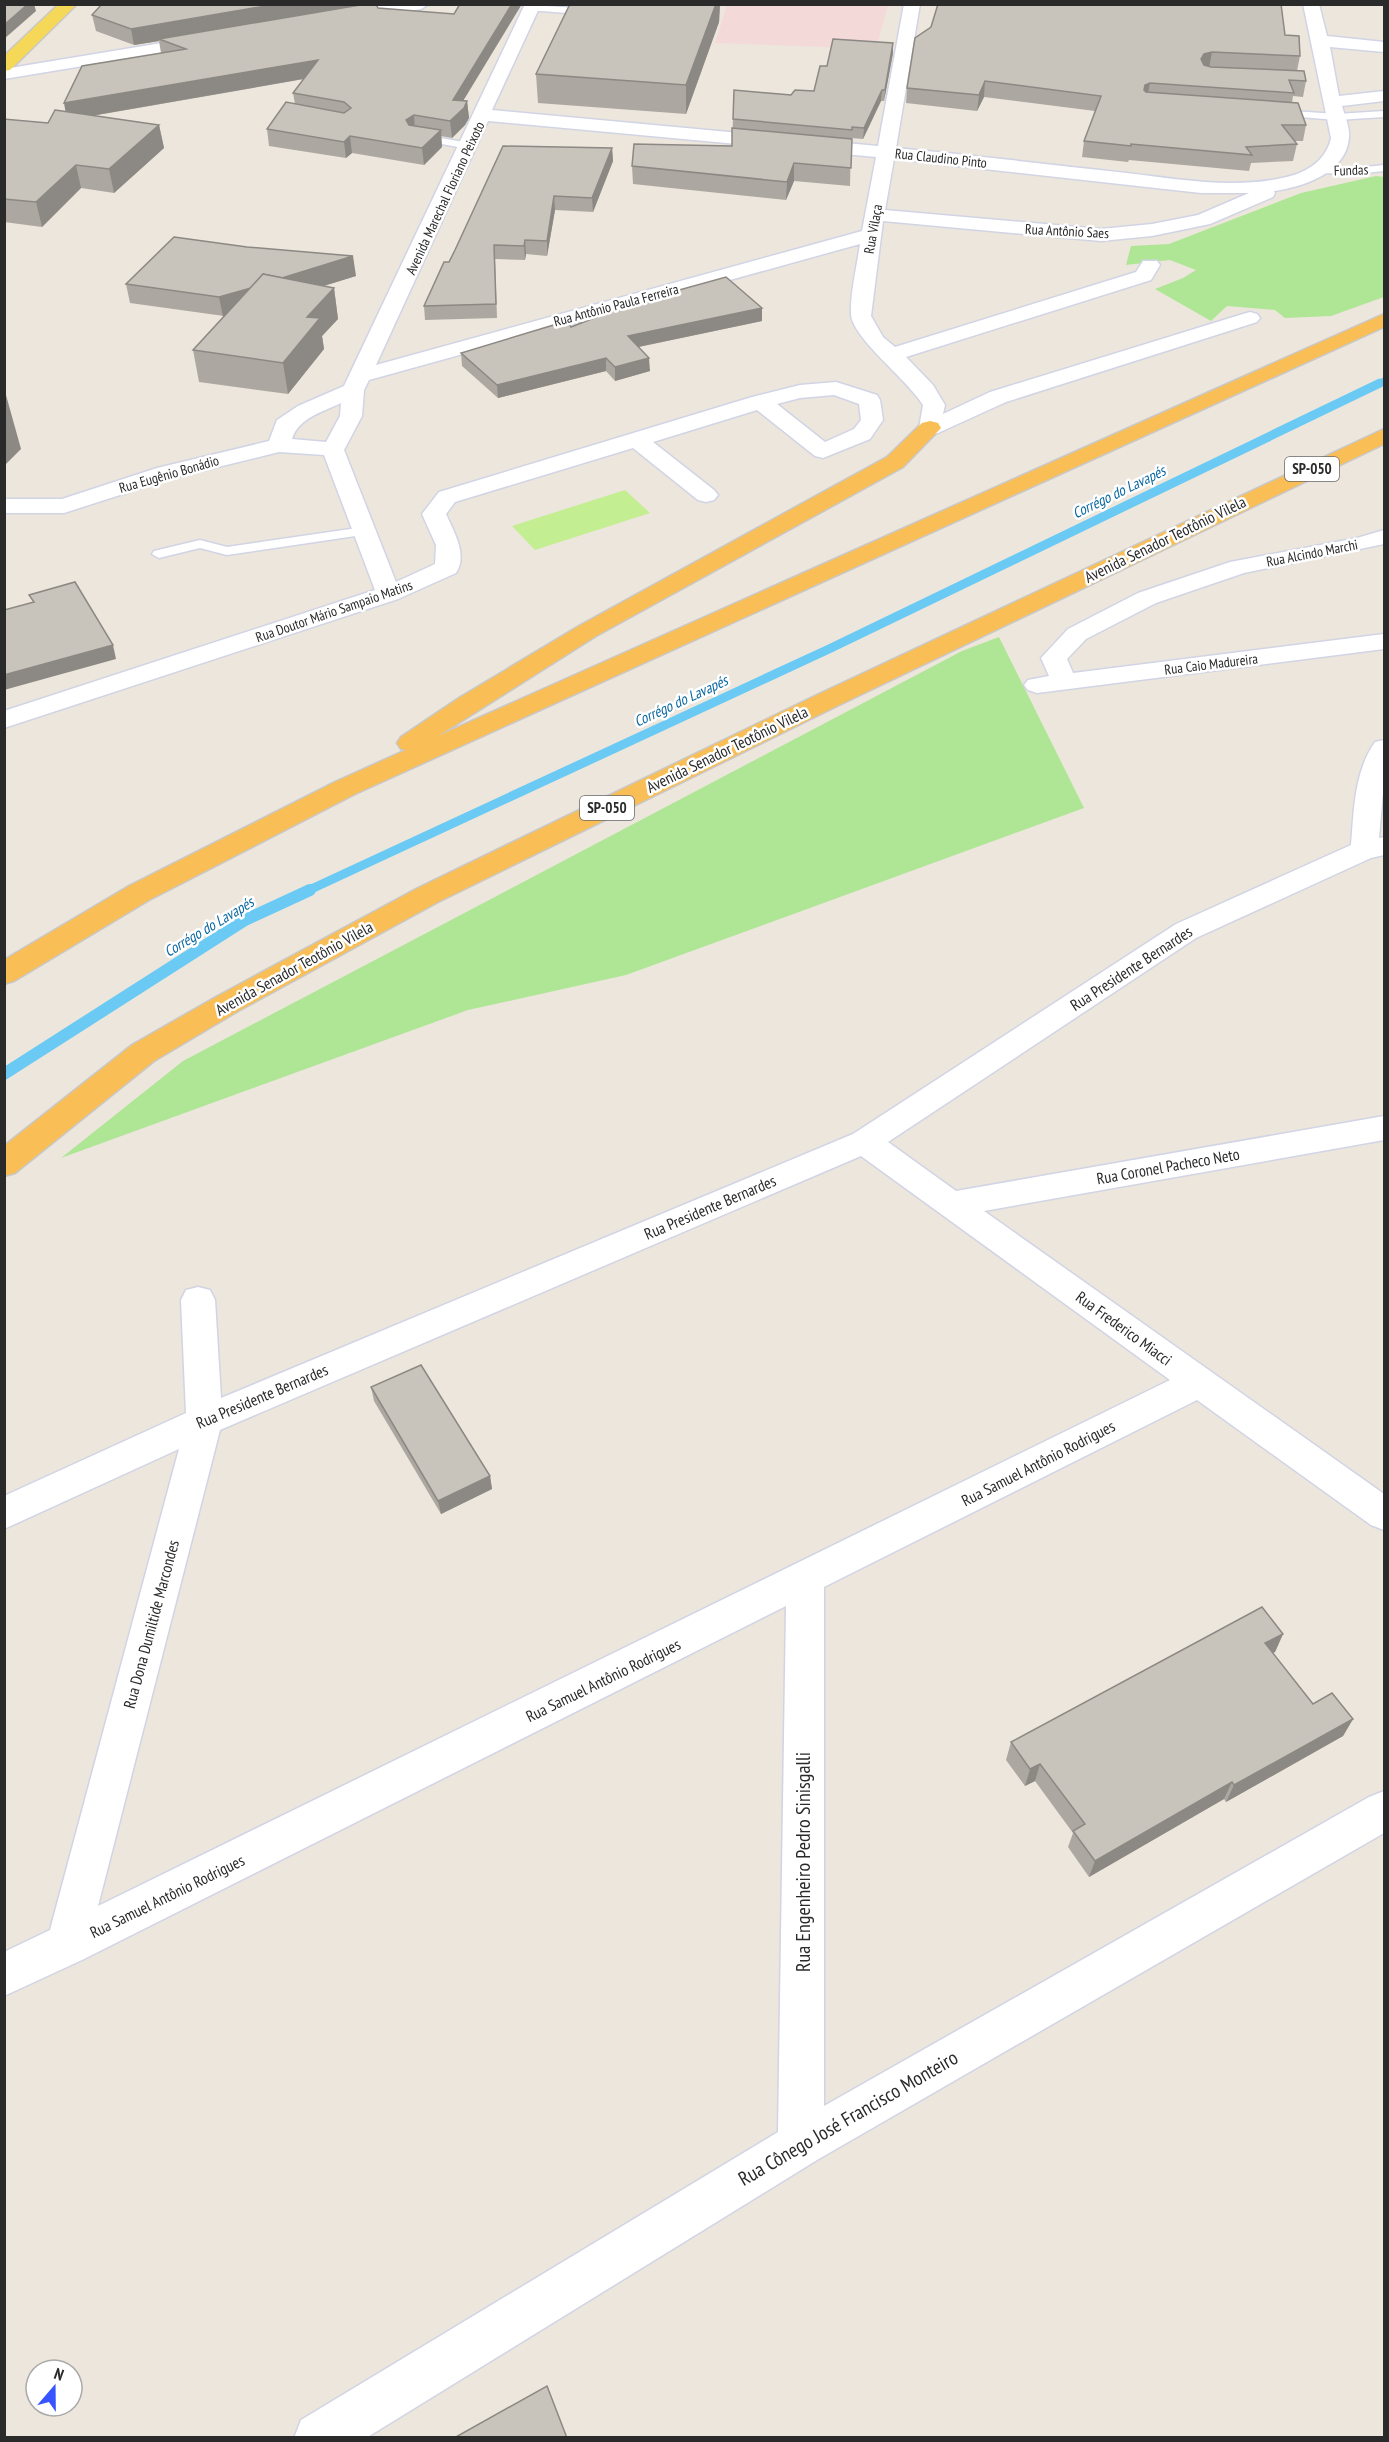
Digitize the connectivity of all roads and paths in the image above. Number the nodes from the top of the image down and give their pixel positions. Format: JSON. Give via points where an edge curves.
{"nodes":[{"id":1,"x":69,"y":4,"type":"edge"},
{"id":2,"x":421,"y":4,"type":"edge"},
{"id":3,"x":912,"y":4,"type":"edge"},
{"id":4,"x":1311,"y":4,"type":"edge"},
{"id":5,"x":532,"y":6,"type":"edge"},
{"id":6,"x":601,"y":12,"type":"edge"},
{"id":7,"x":333,"y":19,"type":"edge"},
{"id":8,"x":221,"y":38,"type":"edge"},
{"id":9,"x":1322,"y":41,"type":"junction"},
{"id":10,"x":1384,"y":47,"type":"edge"},
{"id":11,"x":6,"y":65,"type":"edge"},
{"id":12,"x":1307,"y":80,"type":"edge"},
{"id":13,"x":1328,"y":81,"type":"junction"},
{"id":14,"x":1384,"y":96,"type":"edge"},
{"id":15,"x":1335,"y":110,"type":"junction"},
{"id":16,"x":1266,"y":112,"type":"edge"},
{"id":17,"x":1384,"y":114,"type":"edge"},
{"id":18,"x":483,"y":115,"type":"junction"},
{"id":19,"x":415,"y":137,"type":"edge"},
{"id":20,"x":469,"y":146,"type":"junction"},
{"id":21,"x":886,"y":152,"type":"junction"},
{"id":22,"x":1384,"y":168,"type":"edge"},
{"id":23,"x":1317,"y":170,"type":"junction"},
{"id":24,"x":1287,"y":184,"type":"junction"},
{"id":25,"x":876,"y":215,"type":"junction"},
{"id":26,"x":871,"y":235,"type":"junction"},
{"id":27,"x":1150,"y":265,"type":"dead end"},
{"id":28,"x":1250,"y":318,"type":"dead end"},
{"id":29,"x":1384,"y":320,"type":"edge"},
{"id":30,"x":891,"y":355,"type":"junction"},
{"id":31,"x":357,"y":382,"type":"junction"},
{"id":32,"x":925,"y":390,"type":"junction"},
{"id":33,"x":998,"y":397,"type":"junction"},
{"id":34,"x":760,"y":402,"type":"dead end"},
{"id":35,"x":930,"y":428,"type":"junction"},
{"id":36,"x":1384,"y":436,"type":"edge"},
{"id":37,"x":637,"y":440,"type":"junction"},
{"id":38,"x":279,"y":445,"type":"junction"},
{"id":39,"x":333,"y":450,"type":"junction"},
{"id":40,"x":706,"y":495,"type":"dead end"},
{"id":41,"x":4,"y":507,"type":"edge"},
{"id":42,"x":364,"y":531,"type":"junction"},
{"id":43,"x":1384,"y":537,"type":"edge"},
{"id":44,"x":159,"y":554,"type":"dead end"},
{"id":45,"x":389,"y":594,"type":"junction"},
{"id":46,"x":1384,"y":642,"type":"edge"},
{"id":47,"x":1064,"y":682,"type":"junction"},
{"id":48,"x":1037,"y":685,"type":"dead end"},
{"id":49,"x":4,"y":720,"type":"edge"},
{"id":50,"x":1384,"y":748,"type":"edge"},
{"id":51,"x":345,"y":788,"type":"junction"},
{"id":52,"x":1375,"y":848,"type":"edge"},
{"id":53,"x":4,"y":974,"type":"edge"},
{"id":54,"x":1384,"y":1128,"type":"edge"},
{"id":55,"x":864,"y":1142,"type":"junction"},
{"id":56,"x":4,"y":1164,"type":"edge"},
{"id":57,"x":951,"y":1204,"type":"junction"},
{"id":58,"x":198,"y":1300,"type":"dead end"},
{"id":59,"x":1200,"y":1382,"type":"junction"},
{"id":60,"x":204,"y":1420,"type":"junction"},
{"id":61,"x":4,"y":1513,"type":"edge"},
{"id":62,"x":1384,"y":1514,"type":"edge"},
{"id":63,"x":805,"y":1580,"type":"junction"},
{"id":64,"x":1384,"y":1810,"type":"edge"},
{"id":65,"x":67,"y":1945,"type":"junction"},
{"id":66,"x":4,"y":1975,"type":"edge"},
{"id":67,"x":801,"y":2144,"type":"junction"},
{"id":68,"x":342,"y":2430,"type":"edge"}],
"edges":[{"from":1,"to":11,"type":"main road"},
{"from":2,"to":7,"type":"street"},
{"from":3,"to":21,"type":"street","name":"Rua Vilaça"},
{"from":4,"to":9,"type":"street"},
{"from":5,"to":6,"type":"lane"},
{"from":5,"to":18,"type":"street","name":"Avenida Marechal Floriano Peixoto"},
{"from":8,"to":11,"type":"street"},
{"from":9,"to":10,"type":"street"},
{"from":9,"to":13,"type":"street"},
{"from":12,"to":13,"type":"street"},
{"from":13,"to":15,"type":"street"},
{"from":14,"to":15,"type":"street"},
{"from":15,"to":16,"type":"lane"},
{"from":15,"to":17,"type":"lane"},
{"from":15,"to":23,"type":"street","name":"Rua Claudino Pinto","via":[[1340,143],[1327,165]]},
{"from":18,"to":20,"type":"street","name":"Avenida Marechal Floriano Peixoto"},
{"from":18,"to":21,"type":"street","name":"Rua Claudino Pinto"},
{"from":19,"to":20,"type":"lane"},
{"from":20,"to":31,"type":"street","name":"Avenida Marechal Floriano Peixoto"},
{"from":21,"to":24,"type":"street","name":"Rua Claudino Pinto","via":[[1201,187],[1243,190]]},
{"from":21,"to":25,"type":"street","name":"Rua Vilaça"},
{"from":22,"to":23,"type":"lane","name":"Fundas"},
{"from":23,"to":24,"type":"street","name":"Rua Claudino Pinto"},
{"from":24,"to":25,"type":"street","name":"Rua Antônio Saes","via":[[1203,220],[1101,235]]},
{"from":25,"to":26,"type":"street","name":"Rua Vilaça"},
{"from":26,"to":30,"type":"street","name":"Rua Vilaça","via":[[861,316],[874,340]]},
{"from":26,"to":31,"type":"street","name":"Rua Antônio Paula Ferreira"},
{"from":27,"to":30,"type":"street","via":[[1144,276]]},
{"from":28,"to":33,"type":"street"},
{"from":29,"to":51,"type":"highway"},
{"from":30,"to":32,"type":"street","name":"Rua Vilaça"},
{"from":31,"to":38,"type":"street","via":[[285,426]]},
{"from":31,"to":39,"type":"street","name":"Avenida Marechal Floriano Peixoto","via":[[351,416]]},
{"from":32,"to":33,"type":"street"},
{"from":32,"to":35,"type":"street","via":[[934,405]]},
{"from":33,"to":35,"type":"street"},
{"from":34,"to":37,"type":"street","name":"Rua Doutor Mário Sampaio Matins"},
{"from":35,"to":51,"type":"highway","via":[[895,462],[476,697]]},
{"from":36,"to":56,"type":"highway","name":"Avenida Senador Teotônio Vilela","number":"SP-050","via":[[428,895],[143,1053]]},
{"from":37,"to":40,"type":"street"},
{"from":37,"to":45,"type":"street","name":"Rua Doutor Mário Sampaio Matins","via":[[447,497],[434,514],[448,545],[447,568]]},
{"from":38,"to":39,"type":"street","name":"Rua Eugênio Bonádio"},
{"from":38,"to":41,"type":"street","name":"Rua Eugênio Bonádio","via":[[165,473],[64,506]]},
{"from":39,"to":42,"type":"street"},
{"from":42,"to":44,"type":"lane","via":[[227,550],[200,544]]},
{"from":42,"to":45,"type":"street"},
{"from":43,"to":47,"type":"street","name":"Rua Alcindo Marchi","via":[[1239,567],[1147,598],[1077,634],[1054,658]]},
{"from":45,"to":49,"type":"street","name":"Rua Doutor Mário Sampaio Matins"},
{"from":46,"to":47,"type":"street","name":"Rua Caio Madureira"},
{"from":47,"to":48,"type":"street","name":"Rua Caio Madureira"},
{"from":50,"to":52,"type":"street","via":[[1371,781]]},
{"from":51,"to":53,"type":"highway","via":[[138,893]]},
{"from":52,"to":55,"type":"street","name":"Rua Presidente Bernardes","via":[[1186,931]]},
{"from":54,"to":57,"type":"street","name":"Rua Coronel Pacheco Neto"},
{"from":55,"to":57,"type":"street","name":"Rua Frederico Miacci"},
{"from":55,"to":60,"type":"street","name":"Rua Presidente Bernardes"},
{"from":57,"to":59,"type":"street","name":"Rua Frederico Miacci"},
{"from":58,"to":60,"type":"street","name":"Rua Dona Dumiltide Marcondes"},
{"from":59,"to":62,"type":"street","name":"Rua Frederico Miacci"},
{"from":59,"to":63,"type":"street","name":"Rua Samuel Antônio Rodrigues"},
{"from":60,"to":61,"type":"street","name":"Rua Presidente Bernardes"},
{"from":60,"to":65,"type":"street","name":"Rua Dona Dumiltide Marcondes"},
{"from":63,"to":65,"type":"street","name":"Rua Samuel Antônio Rodrigues"},
{"from":63,"to":67,"type":"street","name":"Rua Engenheiro Pedro Sinisgalli"},
{"from":64,"to":67,"type":"street","name":"Rua Cônego José Francisco Monteiro"},
{"from":65,"to":66,"type":"street","name":"Rua Samuel Antônio Rodrigues"},
{"from":67,"to":68,"type":"street","name":"Rua Cônego José Francisco Monteiro"}]}
